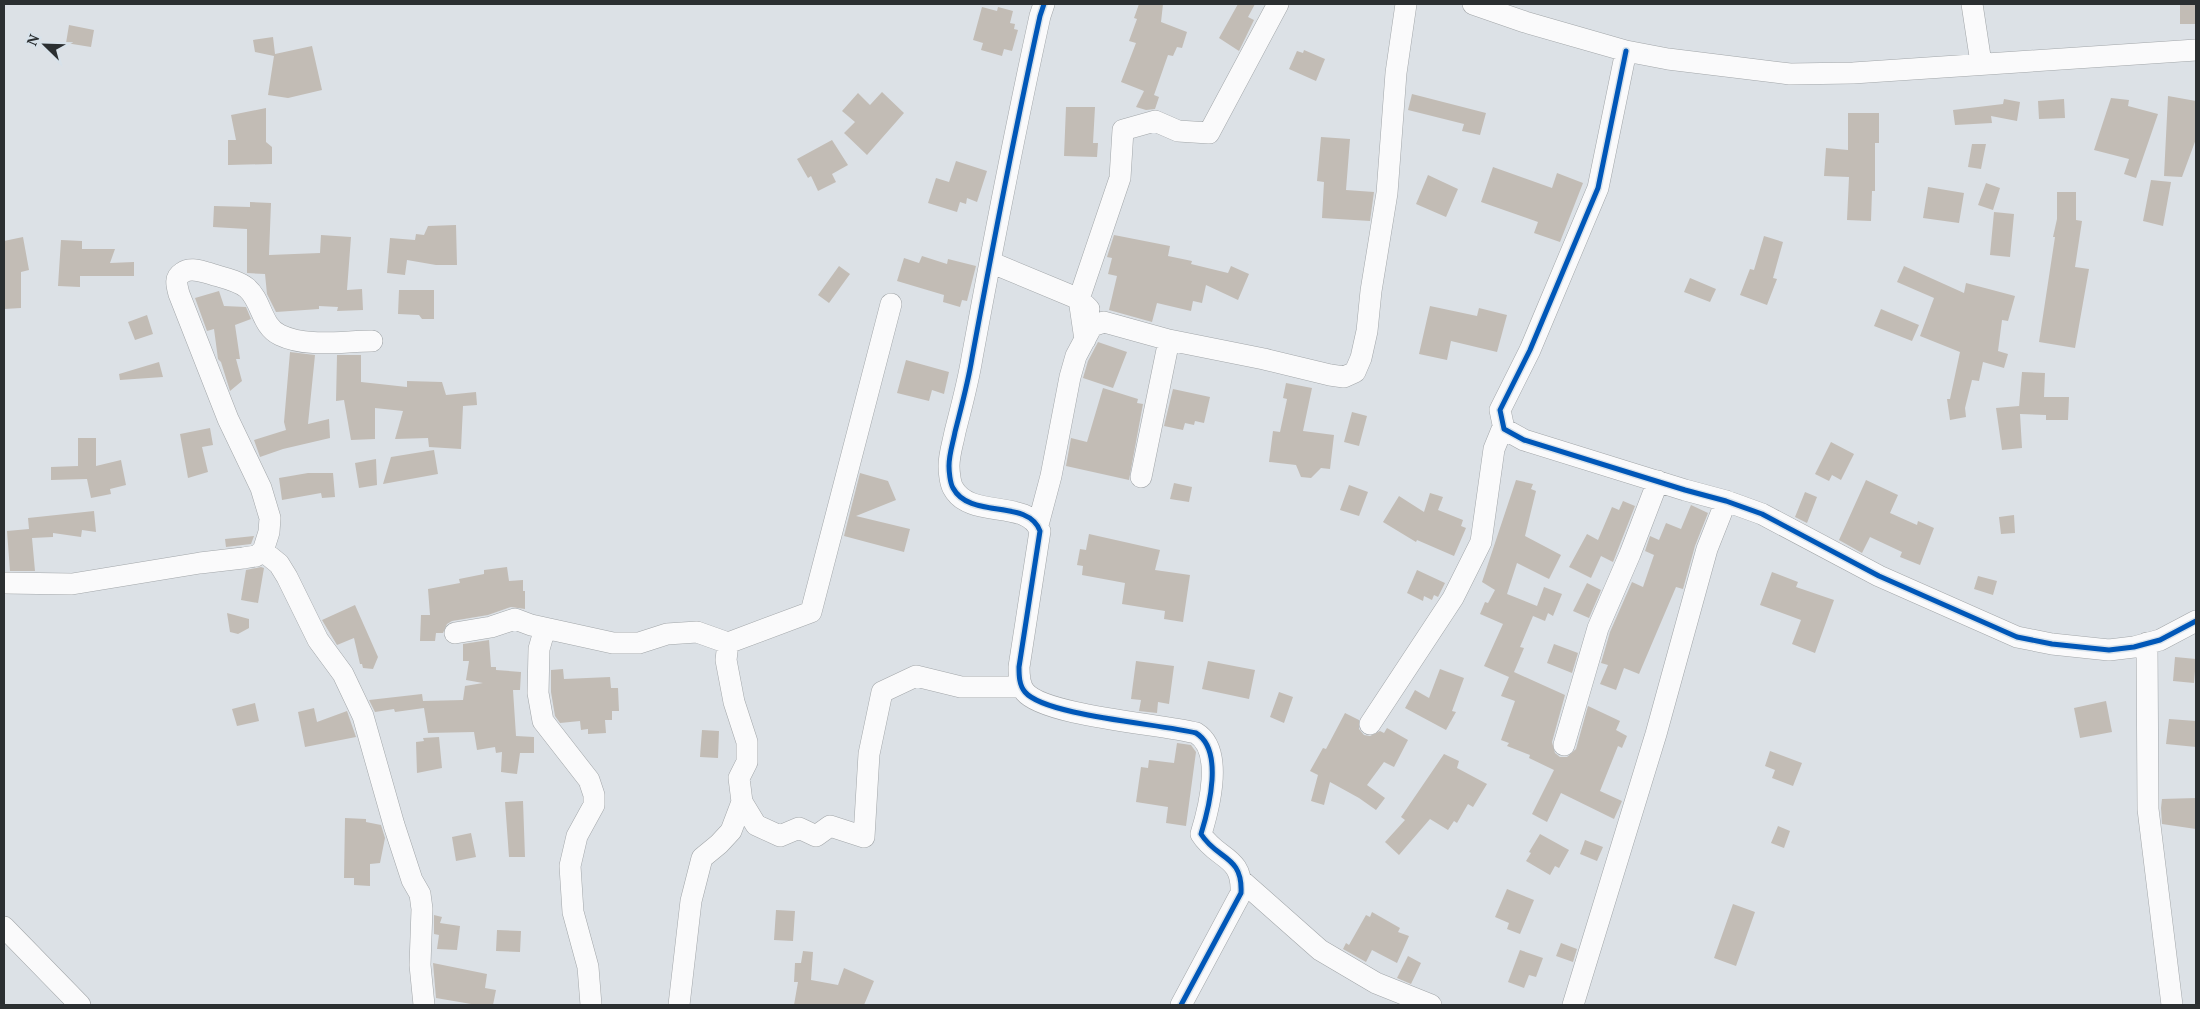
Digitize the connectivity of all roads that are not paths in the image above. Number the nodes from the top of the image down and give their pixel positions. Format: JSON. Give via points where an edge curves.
{"nodes":[{"id":1,"x":1044,"y":4,"type":"edge"},
{"id":2,"x":1278,"y":4,"type":"edge"},
{"id":3,"x":1406,"y":4,"type":"edge"},
{"id":4,"x":1474,"y":4,"type":"edge"},
{"id":5,"x":1972,"y":4,"type":"edge"},
{"id":6,"x":2196,"y":50,"type":"edge"},
{"id":7,"x":1626,"y":51,"type":"junction"},
{"id":8,"x":1981,"y":64,"type":"junction"},
{"id":9,"x":990,"y":262,"type":"junction"},
{"id":10,"x":1079,"y":299,"type":"junction"},
{"id":11,"x":891,"y":304,"type":"dead end"},
{"id":12,"x":1104,"y":322,"type":"junction"},
{"id":13,"x":372,"y":340,"type":"dead end"},
{"id":14,"x":1085,"y":340,"type":"junction"},
{"id":15,"x":1169,"y":340,"type":"junction"},
{"id":16,"x":1503,"y":427,"type":"junction"},
{"id":17,"x":1141,"y":477,"type":"dead end"},
{"id":18,"x":1658,"y":481,"type":"junction"},
{"id":19,"x":1726,"y":501,"type":"junction"},
{"id":20,"x":1038,"y":524,"type":"junction"},
{"id":21,"x":263,"y":551,"type":"junction"},
{"id":22,"x":4,"y":583,"type":"edge"},
{"id":23,"x":2196,"y":621,"type":"edge"},
{"id":24,"x":545,"y":628,"type":"junction"},
{"id":25,"x":455,"y":633,"type":"dead end"},
{"id":26,"x":728,"y":643,"type":"junction"},
{"id":27,"x":2148,"y":643,"type":"junction"},
{"id":28,"x":1022,"y":687,"type":"junction"},
{"id":29,"x":1370,"y":724,"type":"dead end"},
{"id":30,"x":1564,"y":746,"type":"dead end"},
{"id":31,"x":742,"y":802,"type":"junction"},
{"id":32,"x":1242,"y":881,"type":"junction"},
{"id":33,"x":4,"y":927,"type":"edge"},
{"id":34,"x":80,"y":1005,"type":"edge"},
{"id":35,"x":424,"y":1005,"type":"edge"},
{"id":36,"x":591,"y":1005,"type":"edge"},
{"id":37,"x":679,"y":1005,"type":"edge"},
{"id":38,"x":1181,"y":1005,"type":"edge"},
{"id":39,"x":1431,"y":1005,"type":"edge"},
{"id":40,"x":1573,"y":1005,"type":"edge"},
{"id":41,"x":2172,"y":1005,"type":"edge"}],
"edges":[{"from":1,"to":9,"type":"street","via":[[1007,168]]},
{"from":2,"to":10,"type":"street","via":[[1209,133],[1178,131],[1155,121],[1123,130],[1120,178]]},
{"from":3,"to":15,"type":"street","via":[[1396,73],[1387,193],[1367,331],[1362,358],[1355,372],[1344,377],[1330,375]]},
{"from":4,"to":7,"type":"street"},
{"from":5,"to":8,"type":"street"},
{"from":6,"to":8,"type":"street"},
{"from":7,"to":8,"type":"street","via":[[1790,74]]},
{"from":7,"to":16,"type":"street","via":[[1598,188],[1530,350],[1500,410]]},
{"from":9,"to":10,"type":"street"},
{"from":9,"to":20,"type":"street","via":[[949,467],[953,488],[963,499],[981,507],[1014,512]]},
{"from":10,"to":12,"type":"street"},
{"from":10,"to":14,"type":"street"},
{"from":11,"to":26,"type":"street","via":[[811,612]]},
{"from":12,"to":14,"type":"street","via":[[1092,326]]},
{"from":12,"to":15,"type":"street"},
{"from":13,"to":21,"type":"street","via":[[323,342],[293,339],[278,334],[269,326],[256,299],[242,284],[190,269],[178,276],[179,294],[270,518]]},
{"from":14,"to":20,"type":"street","via":[[1070,377]]},
{"from":15,"to":17,"type":"street"},
{"from":16,"to":18,"type":"street","via":[[1524,440]]},
{"from":16,"to":29,"type":"street","via":[[1494,449],[1482,542],[1453,598]]},
{"from":18,"to":19,"type":"street"},
{"from":18,"to":30,"type":"street","via":[[1598,628]]},
{"from":19,"to":27,"type":"street","via":[[1762,514],[1879,576],[2017,637],[2109,650]]},
{"from":19,"to":40,"type":"street","via":[[1707,549],[1656,734]]},
{"from":20,"to":28,"type":"street","via":[[1039,544],[1019,667]]},
{"from":21,"to":22,"type":"street","via":[[256,556],[72,584]]},
{"from":21,"to":35,"type":"street","via":[[279,564],[287,577],[301,609],[318,640],[343,674],[363,716],[394,825],[412,880],[420,894],[420,965]]},
{"from":23,"to":27,"type":"street"},
{"from":24,"to":25,"type":"street","via":[[515,619]]},
{"from":24,"to":26,"type":"street","via":[[613,642],[639,643],[667,634],[698,632]]},
{"from":24,"to":36,"type":"street","via":[[539,649],[538,693],[542,721],[589,780],[594,795],[594,805],[577,836],[570,866],[573,912],[588,967]]},
{"from":26,"to":31,"type":"street","via":[[726,660],[734,702],[747,742],[747,762],[739,778]]},
{"from":27,"to":41,"type":"street","via":[[2148,809]]},
{"from":28,"to":31,"type":"street","via":[[961,687],[916,676],[882,692],[869,754],[864,837],[830,826],[816,836],[799,828],[780,836],[756,826]]},
{"from":28,"to":32,"type":"street","via":[[1030,697],[1069,710],[1201,736],[1214,765],[1201,834],[1207,844],[1232,862]]},
{"from":31,"to":37,"type":"street","via":[[731,831],[702,858],[692,901]]},
{"from":32,"to":38,"type":"street","via":[[1235,906]]},
{"from":32,"to":39,"type":"street","via":[[1320,950],[1376,983]]},
{"from":33,"to":34,"type":"street"}]}
